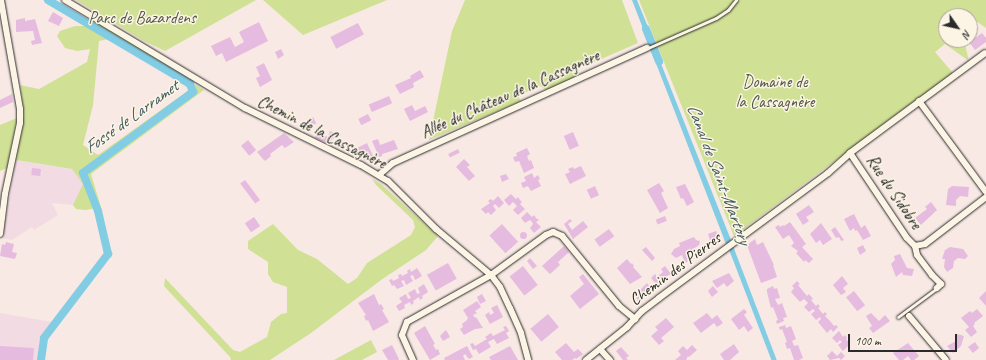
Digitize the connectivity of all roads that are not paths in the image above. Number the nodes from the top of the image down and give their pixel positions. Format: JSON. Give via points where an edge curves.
{"nodes":[{"id":1,"x":1,"y":0,"type":"edge"},
{"id":2,"x":65,"y":0,"type":"edge"},
{"id":3,"x":736,"y":0,"type":"edge"},
{"id":4,"x":647,"y":48,"type":"joint"},
{"id":5,"x":984,"y":53,"type":"dead end"},
{"id":6,"x":919,"y":102,"type":"junction"},
{"id":7,"x":850,"y":153,"type":"junction"},
{"id":8,"x":379,"y":175,"type":"junction"},
{"id":9,"x":986,"y":192,"type":"edge"},
{"id":10,"x":986,"y":197,"type":"edge"},
{"id":11,"x":0,"y":234,"type":"edge"},
{"id":12,"x":915,"y":246,"type":"junction"},
{"id":13,"x":491,"y":275,"type":"junction"},
{"id":14,"x":937,"y":288,"type":"joint"},
{"id":15,"x":908,"y":313,"type":"junction"},
{"id":16,"x":898,"y":317,"type":"dead end"},
{"id":17,"x":635,"y":319,"type":"junction"},
{"id":18,"x":600,"y":349,"type":"junction"},
{"id":19,"x":413,"y":360,"type":"edge"},
{"id":20,"x":528,"y":360,"type":"edge"},
{"id":21,"x":586,"y":360,"type":"edge"},
{"id":22,"x":610,"y":360,"type":"edge"},
{"id":23,"x":946,"y":360,"type":"edge"}],
"edges":[{"from":1,"to":11,"type":"street","via":[[20,109],[20,123],[5,194]]},
{"from":2,"to":8,"type":"street","name":"Chemin de la Cassagnère","via":[[245,108]]},
{"from":3,"to":4,"type":"lane","name":"Allée du Château de la Cassagnère","via":[[728,10],[716,18]]},
{"from":4,"to":8,"type":"street","name":"Allée du Château de la Cassagnère","via":[[393,163]]},
{"from":5,"to":6,"type":"street","name":"Chemin des Pierres"},
{"from":6,"to":7,"type":"street","name":"Chemin des Pierres"},
{"from":6,"to":9,"type":"street"},
{"from":7,"to":12,"type":"street","name":"Rue du Sidobre"},
{"from":7,"to":17,"type":"street","name":"Chemin des Pierres","via":[[828,173],[659,298]]},
{"from":8,"to":13,"type":"street","name":"Chemin de la Cassagnère","via":[[398,190],[436,229]]},
{"from":10,"to":12,"type":"street","name":"Rue du Sidobre","via":[[925,244]]},
{"from":12,"to":14,"type":"street","name":"Rue du Sidobre","via":[[917,255],[941,284]]},
{"from":13,"to":17,"type":"street","name":"Chemin des Pierres","via":[[546,235],[557,232],[622,309]]},
{"from":13,"to":19,"type":"street","via":[[407,322],[402,335]]},
{"from":13,"to":20,"type":"street","name":"Chemin de la Cassagnère","via":[[500,287],[521,333]]},
{"from":14,"to":15,"type":"lane"},
{"from":15,"to":16,"type":"lane"},
{"from":15,"to":23,"type":"street"},
{"from":17,"to":18,"type":"street"},
{"from":18,"to":21,"type":"street"},
{"from":18,"to":22,"type":"street"}]}
